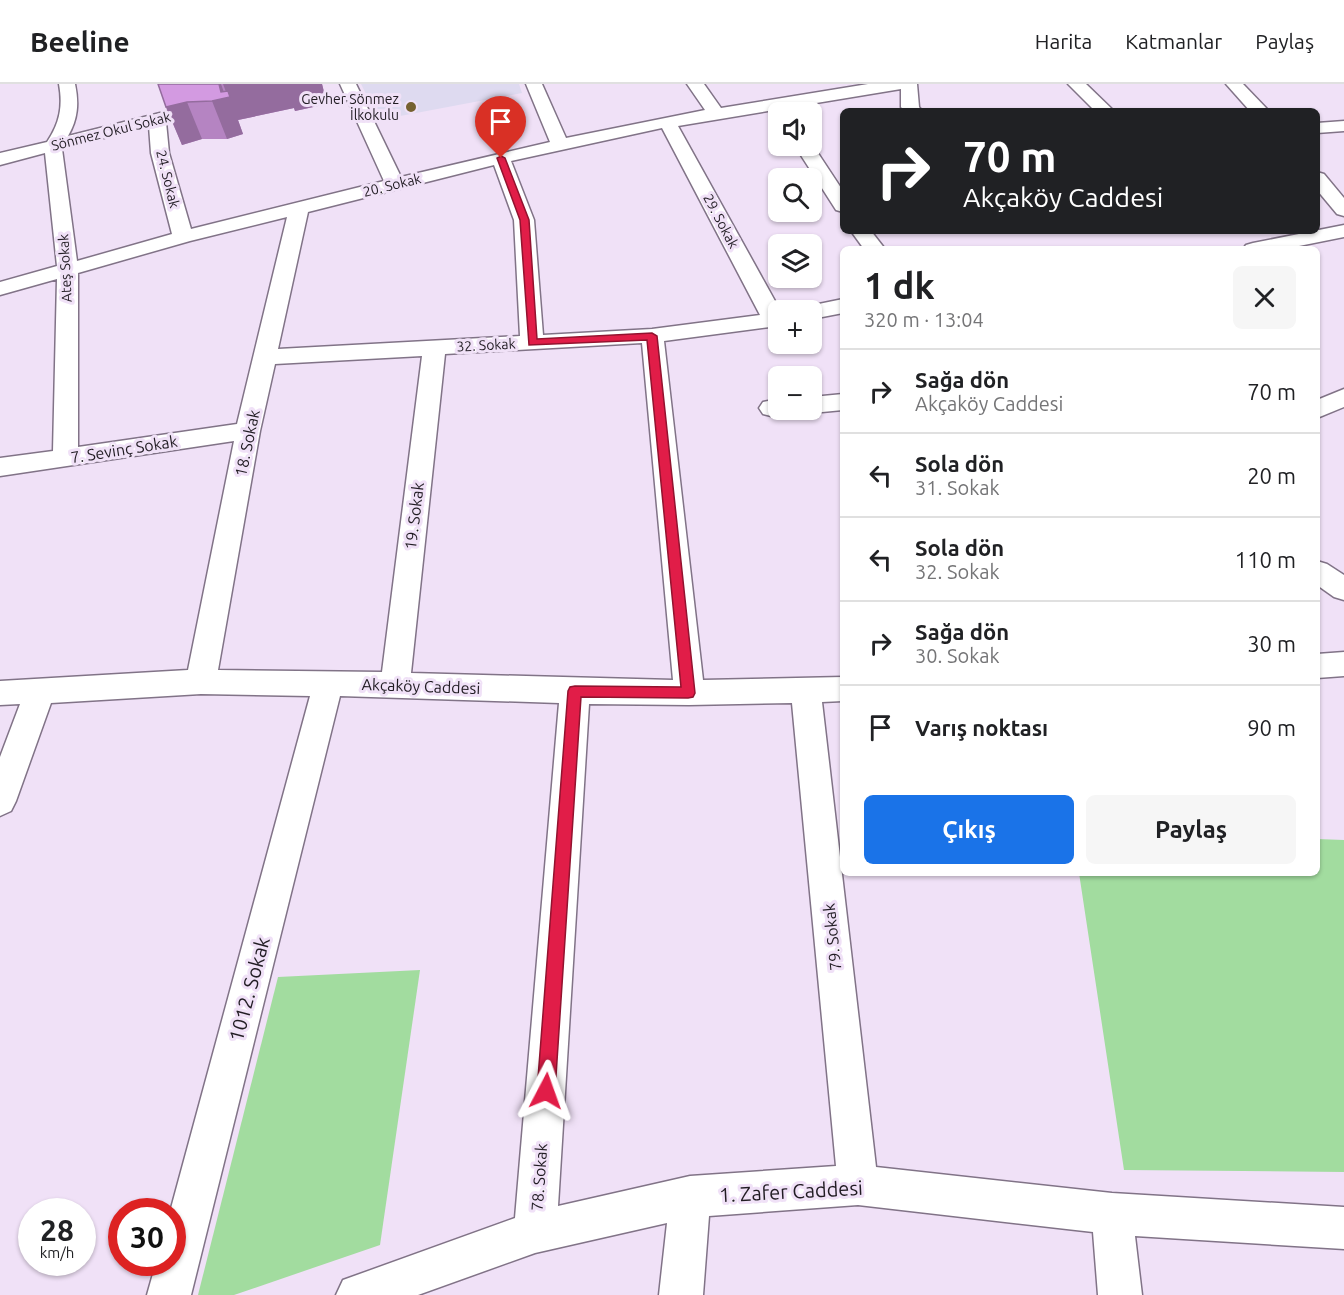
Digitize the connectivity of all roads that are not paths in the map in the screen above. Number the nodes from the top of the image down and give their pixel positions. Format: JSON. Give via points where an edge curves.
{"nodes":[{"id":1,"x":67,"y":84,"type":"edge"},
{"id":2,"x":348,"y":84,"type":"edge"},
{"id":3,"x":534,"y":84,"type":"edge"},
{"id":4,"x":694,"y":84,"type":"edge"},
{"id":5,"x":773,"y":84,"type":"edge"},
{"id":6,"x":899,"y":84,"type":"edge"},
{"id":7,"x":909,"y":84,"type":"edge"},
{"id":8,"x":1076,"y":84,"type":"edge"},
{"id":9,"x":1234,"y":84,"type":"edge"},
{"id":10,"x":202,"y":91,"type":"edge"},
{"id":11,"x":786,"y":102,"type":"edge"},
{"id":12,"x":814,"y":102,"type":"edge"},
{"id":13,"x":911,"y":108,"type":"edge"},
{"id":14,"x":1102,"y":108,"type":"edge"},
{"id":15,"x":1257,"y":108,"type":"edge"},
{"id":16,"x":768,"y":109,"type":"edge"},
{"id":17,"x":716,"y":113,"type":"junction"},
{"id":18,"x":157,"y":120,"type":"junction"},
{"id":19,"x":668,"y":122,"type":"junction"},
{"id":20,"x":1344,"y":126,"type":"edge"},
{"id":21,"x":1320,"y":128,"type":"edge"},
{"id":22,"x":560,"y":145,"type":"junction"},
{"id":23,"x":54,"y":146,"type":"junction"},
{"id":24,"x":811,"y":156,"type":"edge"},
{"id":25,"x":501,"y":158,"type":"junction"},
{"id":26,"x":0,"y":159,"type":"edge"},
{"id":27,"x":1320,"y":181,"type":"edge"},
{"id":28,"x":394,"y":184,"type":"junction"},
{"id":29,"x":840,"y":200,"type":"edge"},
{"id":30,"x":299,"y":207,"type":"junction"},
{"id":31,"x":1344,"y":210,"type":"edge"},
{"id":32,"x":1344,"y":231,"type":"edge"},
{"id":33,"x":863,"y":234,"type":"edge"},
{"id":34,"x":183,"y":237,"type":"junction"},
{"id":35,"x":873,"y":246,"type":"edge"},
{"id":36,"x":1268,"y":246,"type":"edge"},
{"id":37,"x":68,"y":270,"type":"junction"},
{"id":38,"x":0,"y":289,"type":"edge"},
{"id":39,"x":768,"y":304,"type":"edge"},
{"id":40,"x":840,"y":307,"type":"edge"},
{"id":41,"x":822,"y":310,"type":"edge"},
{"id":42,"x":768,"y":320,"type":"edge"},
{"id":43,"x":652,"y":336,"type":"junction"},
{"id":44,"x":532,"y":342,"type":"junction"},
{"id":45,"x":434,"y":348,"type":"junction"},
{"id":46,"x":265,"y":357,"type":"junction"},
{"id":47,"x":1344,"y":397,"type":"edge"},
{"id":48,"x":840,"y":402,"type":"edge"},
{"id":49,"x":822,"y":404,"type":"edge"},
{"id":50,"x":1320,"y":409,"type":"edge"},
{"id":51,"x":249,"y":431,"type":"junction"},
{"id":52,"x":65,"y":458,"type":"junction"},
{"id":53,"x":0,"y":467,"type":"edge"},
{"id":54,"x":1320,"y":573,"type":"edge"},
{"id":55,"x":1344,"y":589,"type":"edge"},
{"id":56,"x":1344,"y":664,"type":"edge"},
{"id":57,"x":1320,"y":666,"type":"edge"},
{"id":58,"x":201,"y":682,"type":"junction"},
{"id":59,"x":328,"y":683,"type":"junction"},
{"id":60,"x":395,"y":685,"type":"junction"},
{"id":61,"x":840,"y":689,"type":"edge"},
{"id":62,"x":40,"y":690,"type":"junction"},
{"id":63,"x":806,"y":690,"type":"junction"},
{"id":64,"x":575,"y":691,"type":"junction"},
{"id":65,"x":0,"y":693,"type":"edge"},
{"id":66,"x":688,"y":693,"type":"junction"},
{"id":67,"x":0,"y":801,"type":"edge"},
{"id":68,"x":858,"y":1185,"type":"junction"},
{"id":69,"x":690,"y":1197,"type":"junction"},
{"id":70,"x":1112,"y":1214,"type":"junction"},
{"id":71,"x":1344,"y":1228,"type":"edge"},
{"id":72,"x":535,"y":1232,"type":"junction"},
{"id":73,"x":409,"y":1286,"type":"edge"},
{"id":74,"x":169,"y":1295,"type":"edge"},
{"id":75,"x":358,"y":1295,"type":"edge"},
{"id":76,"x":681,"y":1295,"type":"edge"},
{"id":77,"x":1120,"y":1295,"type":"edge"}],
"edges":[{"from":1,"to":23,"type":"street","via":[[71,103],[66,127]]},
{"from":2,"to":28,"type":"street"},
{"from":3,"to":22,"type":"street"},
{"from":4,"to":17,"type":"street"},
{"from":5,"to":11,"type":"street"},
{"from":6,"to":12,"type":"street","name":"20. Sokak"},
{"from":7,"to":13,"type":"street"},
{"from":8,"to":14,"type":"street"},
{"from":9,"to":15,"type":"street"},
{"from":10,"to":18,"type":"street","name":"Sönmez Okul Sokak","via":[[221,103]]},
{"from":16,"to":17,"type":"street","name":"20. Sokak"},
{"from":17,"to":19,"type":"street","name":"20. Sokak"},
{"from":18,"to":23,"type":"street","name":"Sönmez Okul Sokak"},
{"from":18,"to":34,"type":"street","name":"24. Sokak","via":[[160,153]]},
{"from":19,"to":22,"type":"street","name":"20. Sokak"},
{"from":19,"to":39,"type":"street","name":"29. Sokak"},
{"from":20,"to":21,"type":"street"},
{"from":22,"to":25,"type":"street","name":"20. Sokak"},
{"from":23,"to":26,"type":"street","name":"Sönmez Okul Sokak"},
{"from":23,"to":37,"type":"street","name":"Ateş Sokak"},
{"from":24,"to":29,"type":"street"},
{"from":25,"to":28,"type":"street","name":"20. Sokak"},
{"from":25,"to":44,"type":"street","via":[[524,220]]},
{"from":27,"to":31,"type":"street"},
{"from":28,"to":30,"type":"street","name":"20. Sokak"},
{"from":30,"to":34,"type":"street","name":"20. Sokak"},
{"from":30,"to":46,"type":"street","name":"18. Sokak"},
{"from":32,"to":36,"type":"street"},
{"from":33,"to":35,"type":"street"},
{"from":34,"to":37,"type":"street","name":"20. Sokak"},
{"from":37,"to":38,"type":"street","name":"20. Sokak"},
{"from":37,"to":52,"type":"street","name":"Ateş Sokak"},
{"from":40,"to":41,"type":"street"},
{"from":42,"to":43,"type":"street","name":"32. Sokak"},
{"from":43,"to":44,"type":"street","name":"32. Sokak"},
{"from":43,"to":66,"type":"street"},
{"from":44,"to":45,"type":"street","name":"32. Sokak"},
{"from":45,"to":46,"type":"street","name":"32. Sokak"},
{"from":45,"to":60,"type":"street","name":"19. Sokak"},
{"from":46,"to":51,"type":"street","name":"18. Sokak"},
{"from":47,"to":50,"type":"street"},
{"from":48,"to":49,"type":"street"},
{"from":51,"to":52,"type":"street","name":"7. Sevinç Sokak"},
{"from":51,"to":58,"type":"street","name":"18. Sokak"},
{"from":52,"to":53,"type":"street","name":"7. Sevinç Sokak"},
{"from":54,"to":55,"type":"street"},
{"from":56,"to":57,"type":"street"},
{"from":58,"to":59,"type":"street","name":"Akçaköy Caddesi"},
{"from":58,"to":62,"type":"street","name":"Akçaköy Caddesi"},
{"from":59,"to":60,"type":"street","name":"Akçaköy Caddesi"},
{"from":59,"to":74,"type":"street","name":"1012. Sokak"},
{"from":60,"to":64,"type":"street","name":"Akçaköy Caddesi"},
{"from":61,"to":63,"type":"street","name":"Akçaköy Caddesi"},
{"from":62,"to":65,"type":"street","name":"Akçaköy Caddesi"},
{"from":62,"to":67,"type":"street"},
{"from":63,"to":66,"type":"street","name":"Akçaköy Caddesi"},
{"from":63,"to":68,"type":"street","name":"79. Sokak"},
{"from":64,"to":66,"type":"street","name":"Akçaköy Caddesi"},
{"from":64,"to":72,"type":"street","name":"78. Sokak"},
{"from":68,"to":69,"type":"street","name":"1. Zafer Caddesi"},
{"from":68,"to":70,"type":"street","name":"1. Zafer Caddesi"},
{"from":69,"to":72,"type":"street","name":"1. Zafer Caddesi"},
{"from":69,"to":76,"type":"street"},
{"from":70,"to":71,"type":"street","name":"1. Zafer Caddesi"},
{"from":70,"to":77,"type":"street"},
{"from":72,"to":73,"type":"street","name":"1. Zafer Caddesi"},
{"from":73,"to":75,"type":"street","name":"1. Zafer Caddesi"}]}
